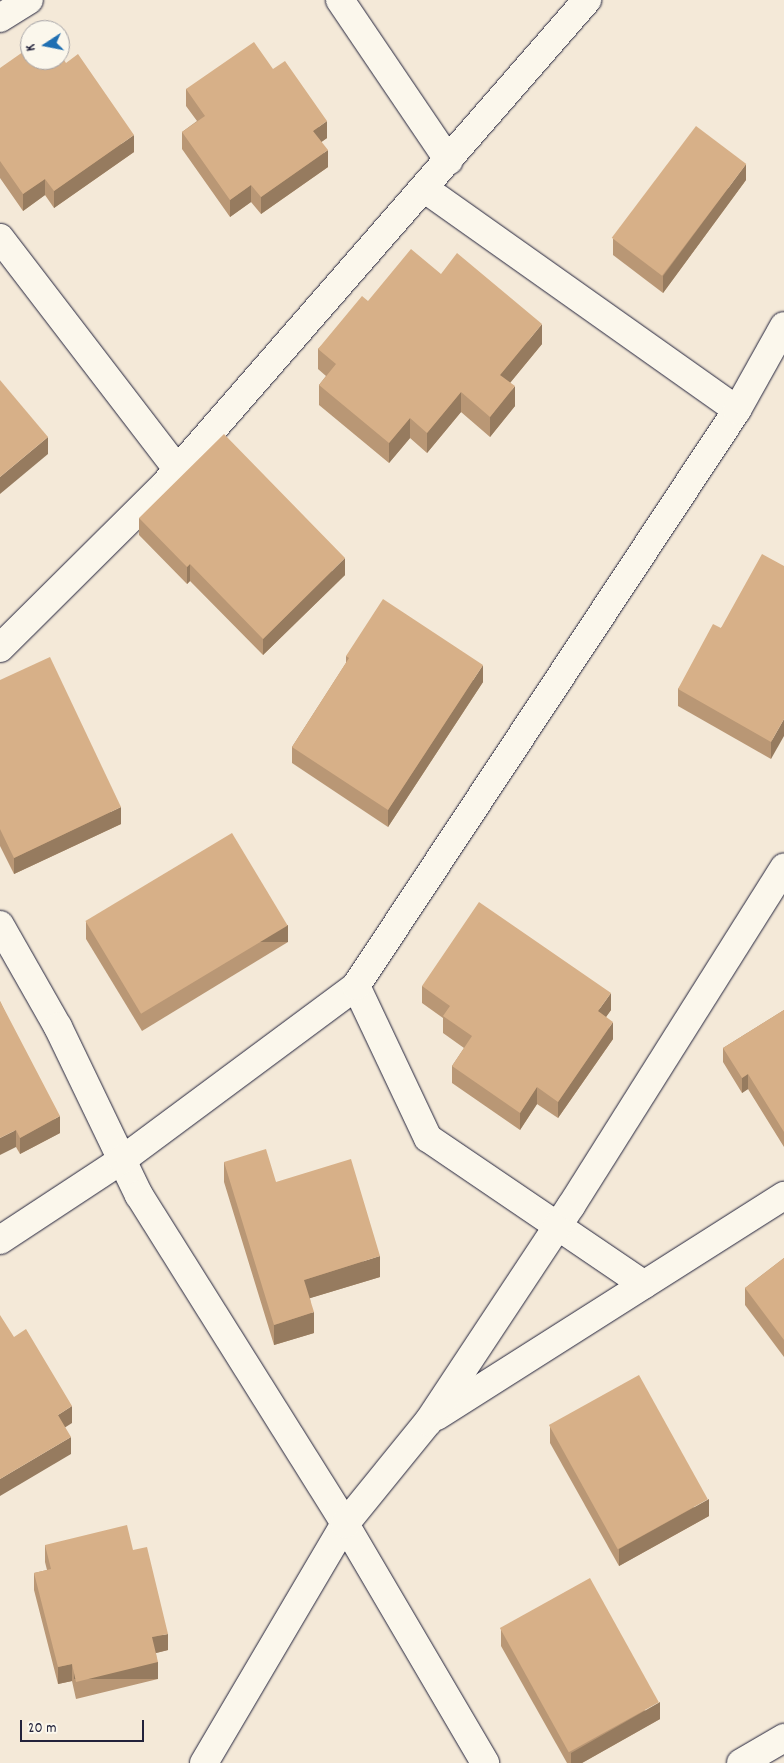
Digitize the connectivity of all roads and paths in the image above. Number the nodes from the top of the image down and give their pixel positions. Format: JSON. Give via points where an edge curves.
{"nodes":[{"id":1,"x":340,"y":0,"type":"edge"},
{"id":2,"x":587,"y":0,"type":"edge"},
{"id":3,"x":450,"y":162,"type":"junction"},
{"id":4,"x":425,"y":189,"type":"junction"},
{"id":5,"x":0,"y":238,"type":"edge"},
{"id":6,"x":784,"y":327,"type":"edge"},
{"id":7,"x":737,"y":410,"type":"junction"},
{"id":8,"x":178,"y":470,"type":"junction"},
{"id":9,"x":0,"y":648,"type":"edge"},
{"id":10,"x":784,"y":868,"type":"edge"},
{"id":11,"x":0,"y":925,"type":"edge"},
{"id":12,"x":356,"y":986,"type":"junction"},
{"id":13,"x":122,"y":1160,"type":"junction"},
{"id":14,"x":784,"y":1196,"type":"edge"},
{"id":15,"x":558,"y":1226,"type":"junction"},
{"id":16,"x":0,"y":1240,"type":"edge"},
{"id":17,"x":644,"y":1285,"type":"junction"},
{"id":18,"x":428,"y":1422,"type":"junction"},
{"id":19,"x":346,"y":1524,"type":"junction"},
{"id":20,"x":784,"y":1738,"type":"edge"},
{"id":21,"x":204,"y":1763,"type":"edge"},
{"id":22,"x":485,"y":1763,"type":"edge"},
{"id":23,"x":741,"y":1763,"type":"edge"}],
"edges":[{"from":1,"to":3,"type":"street"},
{"from":2,"to":3,"type":"street"},
{"from":3,"to":4,"type":"street"},
{"from":4,"to":7,"type":"street"},
{"from":4,"to":8,"type":"street"},
{"from":5,"to":8,"type":"street"},
{"from":6,"to":7,"type":"street"},
{"from":7,"to":12,"type":"street"},
{"from":8,"to":9,"type":"street"},
{"from":10,"to":15,"type":"street"},
{"from":11,"to":13,"type":"street","via":[[58,1027]]},
{"from":12,"to":13,"type":"street"},
{"from":12,"to":15,"type":"street","via":[[428,1138]]},
{"from":13,"to":16,"type":"street"},
{"from":13,"to":19,"type":"street","via":[[139,1195]]},
{"from":14,"to":17,"type":"street"},
{"from":15,"to":17,"type":"street"},
{"from":15,"to":18,"type":"street"},
{"from":17,"to":18,"type":"street"},
{"from":18,"to":19,"type":"street"},
{"from":19,"to":21,"type":"street"},
{"from":19,"to":22,"type":"street"},
{"from":20,"to":23,"type":"street"}]}
